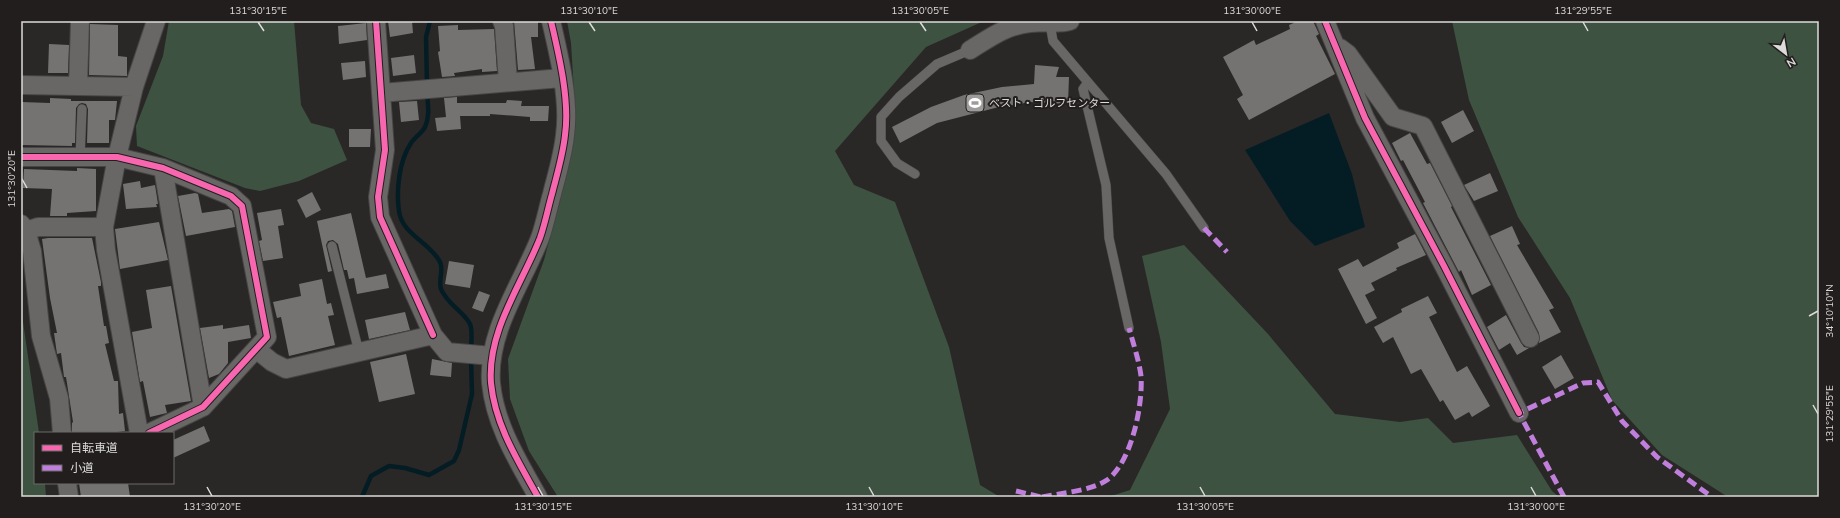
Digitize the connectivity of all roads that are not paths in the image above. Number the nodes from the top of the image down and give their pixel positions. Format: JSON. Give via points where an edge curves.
{"nodes":[{"id":1,"x":80,"y":21,"type":"edge"},
{"id":2,"x":156,"y":21,"type":"edge"},
{"id":3,"x":376,"y":21,"type":"edge"},
{"id":4,"x":502,"y":21,"type":"edge"},
{"id":5,"x":551,"y":21,"type":"edge"},
{"id":6,"x":1070,"y":21,"type":"edge"},
{"id":7,"x":1325,"y":21,"type":"edge"},
{"id":8,"x":1050,"y":24,"type":"junction"},
{"id":9,"x":1334,"y":42,"type":"junction"},
{"id":10,"x":970,"y":50,"type":"joint"},
{"id":11,"x":562,"y":78,"type":"junction"},
{"id":12,"x":508,"y":82,"type":"junction"},
{"id":13,"x":1088,"y":82,"type":"junction"},
{"id":14,"x":21,"y":85,"type":"edge"},
{"id":15,"x":78,"y":86,"type":"junction"},
{"id":16,"x":134,"y":87,"type":"junction"},
{"id":17,"x":381,"y":93,"type":"junction"},
{"id":18,"x":82,"y":108,"type":"dead end"},
{"id":19,"x":21,"y":157,"type":"edge"},
{"id":20,"x":117,"y":157,"type":"junction"},
{"id":21,"x":80,"y":158,"type":"junction"},
{"id":22,"x":163,"y":168,"type":"junction"},
{"id":23,"x":915,"y":174,"type":"dead end"},
{"id":24,"x":24,"y":227,"type":"edge"},
{"id":25,"x":104,"y":227,"type":"junction"},
{"id":26,"x":1204,"y":228,"type":"dead end"},
{"id":27,"x":332,"y":246,"type":"dead end"},
{"id":28,"x":1130,"y":328,"type":"dead end"},
{"id":29,"x":433,"y":335,"type":"junction"},
{"id":30,"x":1530,"y":338,"type":"dead end"},
{"id":31,"x":256,"y":349,"type":"junction"},
{"id":32,"x":359,"y":352,"type":"junction"},
{"id":33,"x":492,"y":356,"type":"junction"},
{"id":34,"x":203,"y":408,"type":"junction"},
{"id":35,"x":1519,"y":413,"type":"dead end"},
{"id":36,"x":62,"y":432,"type":"edge"},
{"id":37,"x":139,"y":432,"type":"edge"},
{"id":38,"x":151,"y":432,"type":"edge"},
{"id":39,"x":67,"y":484,"type":"edge"},
{"id":40,"x":69,"y":497,"type":"edge"},
{"id":41,"x":538,"y":497,"type":"edge"}],
"edges":[{"from":1,"to":15,"type":"street"},
{"from":2,"to":16,"type":"street"},
{"from":3,"to":17,"type":"street"},
{"from":4,"to":12,"type":"street"},
{"from":5,"to":11,"type":"street","via":[[560,55]]},
{"from":6,"to":8,"type":"street"},
{"from":7,"to":9,"type":"street"},
{"from":8,"to":10,"type":"street","via":[[1031,22],[1006,27]]},
{"from":8,"to":13,"type":"lane","via":[[1053,41]]},
{"from":9,"to":30,"type":"street","via":[[1348,54],[1393,117],[1423,126]]},
{"from":9,"to":35,"type":"street","via":[[1365,118]]},
{"from":10,"to":23,"type":"lane","via":[[937,64],[898,97],[880,117],[881,141],[897,162]]},
{"from":11,"to":12,"type":"street"},
{"from":11,"to":33,"type":"street","via":[[566,113],[562,153],[541,236],[498,330]]},
{"from":12,"to":17,"type":"street"},
{"from":13,"to":26,"type":"lane","via":[[1166,174]]},
{"from":13,"to":28,"type":"lane","via":[[1083,89],[1106,185],[1108,238]]},
{"from":14,"to":15,"type":"street"},
{"from":15,"to":16,"type":"street"},
{"from":16,"to":20,"type":"street"},
{"from":17,"to":29,"type":"street","via":[[386,150],[378,197],[380,217]]},
{"from":18,"to":21,"type":"lane"},
{"from":19,"to":21,"type":"street"},
{"from":20,"to":21,"type":"street"},
{"from":20,"to":22,"type":"street"},
{"from":20,"to":25,"type":"street"},
{"from":22,"to":31,"type":"street","via":[[231,196],[242,206],[267,338]]},
{"from":22,"to":34,"type":"street"},
{"from":24,"to":25,"type":"street"},
{"from":24,"to":36,"type":"street","via":[[32,251],[41,336],[59,398]]},
{"from":25,"to":37,"type":"street","via":[[107,257]]},
{"from":27,"to":32,"type":"lane"},
{"from":29,"to":32,"type":"street"},
{"from":29,"to":33,"type":"street","via":[[447,352]]},
{"from":31,"to":32,"type":"street","via":[[272,362],[286,368]]},
{"from":31,"to":34,"type":"street"},
{"from":33,"to":41,"type":"street","via":[[491,383],[500,424],[511,450]]},
{"from":34,"to":38,"type":"street"},
{"from":39,"to":40,"type":"street"}]}
